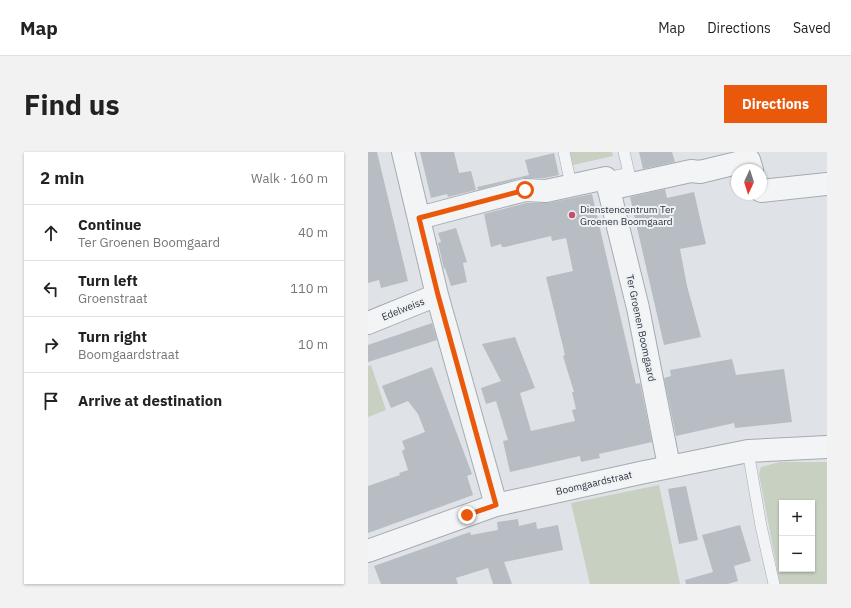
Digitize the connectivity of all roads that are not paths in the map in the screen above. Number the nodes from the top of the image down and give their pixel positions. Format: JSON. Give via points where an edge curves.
{"nodes":[{"id":1,"x":403,"y":152,"type":"edge"},
{"id":2,"x":564,"y":152,"type":"edge"},
{"id":3,"x":624,"y":152,"type":"edge"},
{"id":4,"x":731,"y":164,"type":"edge"},
{"id":5,"x":733,"y":164,"type":"edge"},
{"id":6,"x":750,"y":164,"type":"edge"},
{"id":7,"x":607,"y":184,"type":"junction"},
{"id":8,"x":827,"y":184,"type":"edge"},
{"id":9,"x":571,"y":185,"type":"junction"},
{"id":10,"x":767,"y":190,"type":"edge"},
{"id":11,"x":419,"y":218,"type":"junction"},
{"id":12,"x":438,"y":295,"type":"junction"},
{"id":13,"x":368,"y":323,"type":"edge"},
{"id":14,"x":827,"y":447,"type":"edge"},
{"id":15,"x":748,"y":451,"type":"junction"},
{"id":16,"x":670,"y":466,"type":"junction"},
{"id":17,"x":496,"y":505,"type":"junction"},
{"id":18,"x":368,"y":551,"type":"edge"},
{"id":19,"x":774,"y":584,"type":"edge"}],
"edges":[{"from":1,"to":11,"type":"street"},
{"from":2,"to":9,"type":"lane"},
{"from":3,"to":7,"type":"lane","via":[[629,173]]},
{"from":4,"to":7,"type":"street","via":[[700,172],[691,170]]},
{"from":5,"to":6,"type":"street","via":[[749,160]]},
{"from":7,"to":9,"type":"street"},
{"from":7,"to":16,"type":"street","name":"Ter Groenen Boomgaard","via":[[638,308]]},
{"from":8,"to":10,"type":"street"},
{"from":9,"to":11,"type":"street","via":[[546,190],[525,190]]},
{"from":11,"to":12,"type":"street"},
{"from":12,"to":13,"type":"street","name":"Edelweiss"},
{"from":12,"to":17,"type":"street"},
{"from":14,"to":15,"type":"street","name":"Boomgaardstraat"},
{"from":15,"to":16,"type":"street","name":"Boomgaardstraat"},
{"from":15,"to":19,"type":"lane"},
{"from":16,"to":17,"type":"street","name":"Boomgaardstraat"},
{"from":17,"to":18,"type":"street","name":"Boomgaardstraat"}]}
